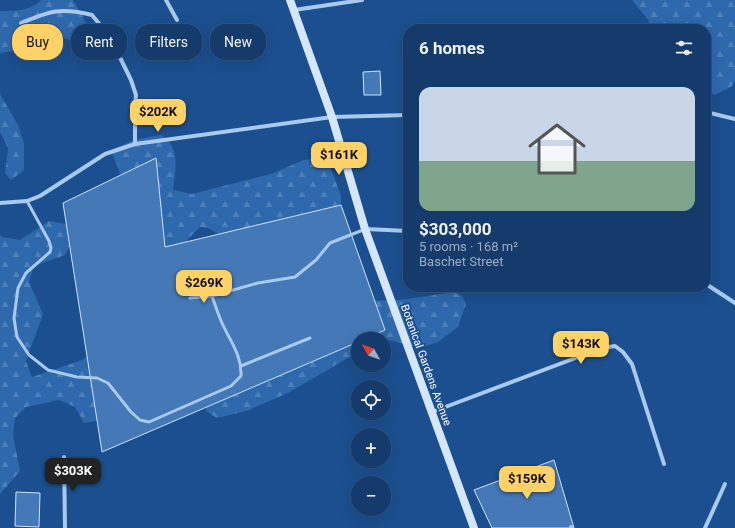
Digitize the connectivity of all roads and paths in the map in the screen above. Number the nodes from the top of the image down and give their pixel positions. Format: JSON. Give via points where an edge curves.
{"nodes":[{"id":1,"x":166,"y":0,"type":"edge"},
{"id":2,"x":290,"y":0,"type":"edge"},
{"id":3,"x":362,"y":0,"type":"edge"},
{"id":4,"x":294,"y":10,"type":"junction"},
{"id":5,"x":177,"y":20,"type":"dead end"},
{"id":6,"x":21,"y":23,"type":"dead end"},
{"id":7,"x":711,"y":113,"type":"edge"},
{"id":8,"x":403,"y":115,"type":"edge"},
{"id":9,"x":332,"y":117,"type":"junction"},
{"id":10,"x":735,"y":119,"type":"edge"},
{"id":11,"x":135,"y":144,"type":"junction"},
{"id":12,"x":27,"y":201,"type":"junction"},
{"id":13,"x":0,"y":203,"type":"edge"},
{"id":14,"x":365,"y":229,"type":"junction"},
{"id":15,"x":403,"y":231,"type":"edge"},
{"id":16,"x":711,"y":287,"type":"edge"},
{"id":17,"x":212,"y":296,"type":"junction"},
{"id":18,"x":190,"y":298,"type":"dead end"},
{"id":19,"x":735,"y":303,"type":"edge"},
{"id":20,"x":310,"y":338,"type":"dead end"},
{"id":21,"x":241,"y":366,"type":"junction"},
{"id":22,"x":432,"y":412,"type":"junction"},
{"id":23,"x":64,"y":456,"type":"dead end"},
{"id":24,"x":664,"y":464,"type":"dead end"},
{"id":25,"x":725,"y":484,"type":"dead end"},
{"id":26,"x":65,"y":528,"type":"edge"},
{"id":27,"x":474,"y":528,"type":"edge"},
{"id":28,"x":705,"y":528,"type":"edge"}],
"edges":[{"from":1,"to":5,"type":"street"},
{"from":2,"to":4,"type":"street","name":"Botanical Gardens Avenue"},
{"from":3,"to":4,"type":"street"},
{"from":4,"to":9,"type":"street","name":"Botanical Gardens Avenue"},
{"from":6,"to":11,"type":"street","via":[[42,14],[64,10],[92,15],[110,37],[136,95]]},
{"from":7,"to":10,"type":"street"},
{"from":8,"to":9,"type":"street"},
{"from":9,"to":11,"type":"street"},
{"from":9,"to":14,"type":"street","name":"Botanical Gardens Avenue"},
{"from":11,"to":12,"type":"street","via":[[105,154],[58,186]]},
{"from":12,"to":13,"type":"street"},
{"from":12,"to":21,"type":"lane","via":[[51,248],[50,252],[26,273],[18,288],[14,318],[17,337],[28,355],[48,370],[77,377],[97,378],[108,383],[131,412],[140,420],[149,422],[231,386],[240,376]]},
{"from":14,"to":15,"type":"street"},
{"from":14,"to":17,"type":"lane","via":[[330,243],[316,260],[295,277],[258,283]]},
{"from":14,"to":22,"type":"street","name":"Botanical Gardens Avenue"},
{"from":16,"to":19,"type":"street"},
{"from":17,"to":18,"type":"lane"},
{"from":17,"to":21,"type":"lane"},
{"from":20,"to":21,"type":"lane"},
{"from":22,"to":24,"type":"street","via":[[602,348],[615,346],[632,364]]},
{"from":22,"to":27,"type":"street","name":"Botanical Gardens Avenue"},
{"from":23,"to":26,"type":"street"},
{"from":25,"to":28,"type":"street"}]}
